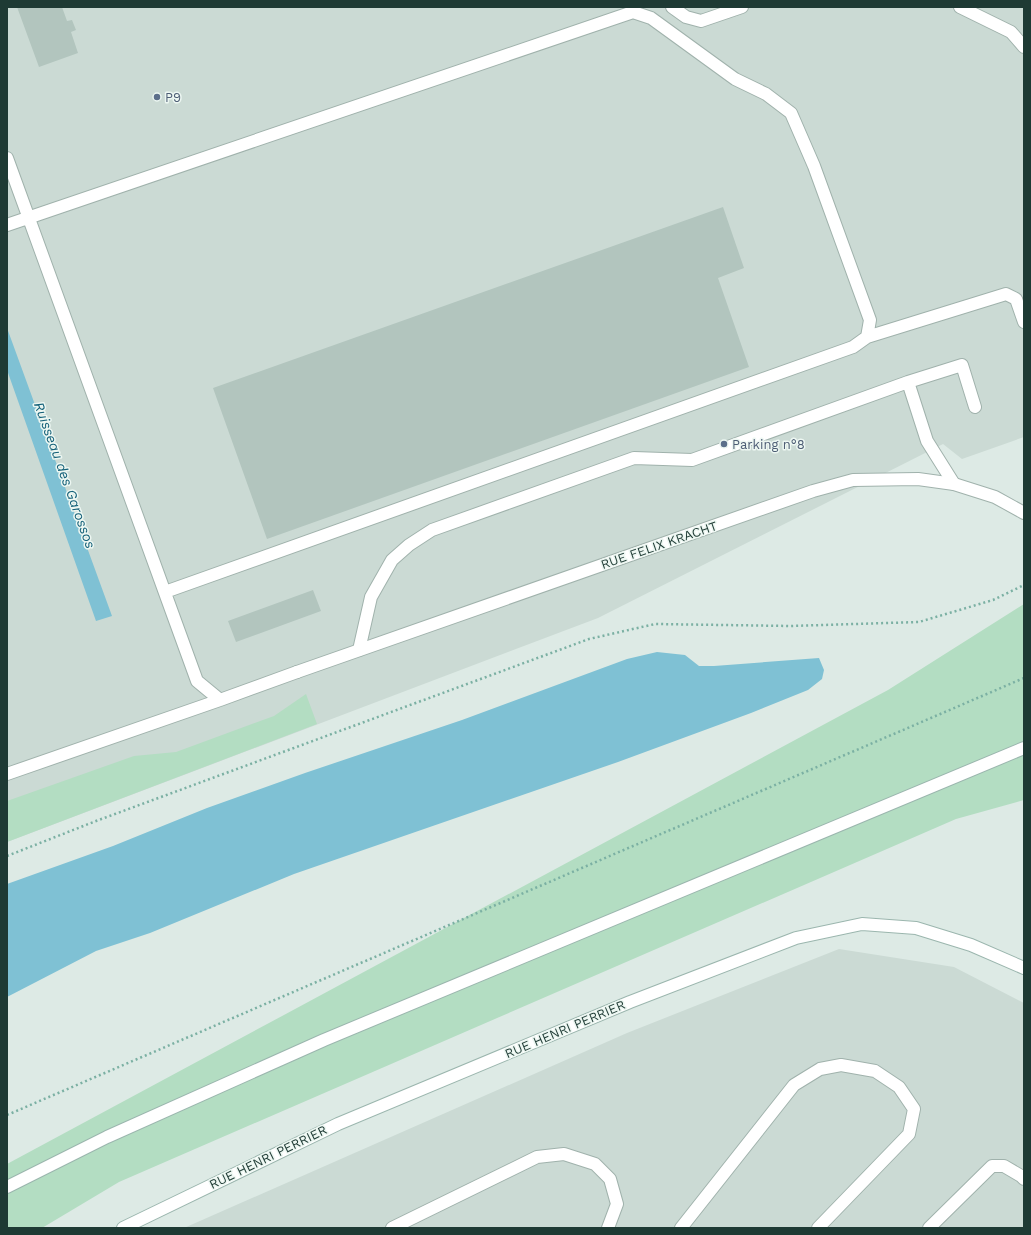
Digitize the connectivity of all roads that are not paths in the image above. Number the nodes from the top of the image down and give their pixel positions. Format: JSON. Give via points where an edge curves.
{"nodes":[{"id":1,"x":645,"y":7,"type":"edge"},
{"id":2,"x":672,"y":7,"type":"edge"},
{"id":3,"x":742,"y":7,"type":"edge"},
{"id":4,"x":960,"y":7,"type":"edge"},
{"id":5,"x":633,"y":12,"type":"junction"},
{"id":6,"x":1024,"y":47,"type":"edge"},
{"id":7,"x":7,"y":158,"type":"edge"},
{"id":8,"x":29,"y":217,"type":"junction"},
{"id":9,"x":7,"y":225,"type":"edge"},
{"id":10,"x":1024,"y":322,"type":"edge"},
{"id":11,"x":867,"y":337,"type":"junction"},
{"id":12,"x":908,"y":382,"type":"junction"},
{"id":13,"x":975,"y":407,"type":"dead end"},
{"id":14,"x":954,"y":484,"type":"junction"},
{"id":15,"x":1024,"y":513,"type":"edge"},
{"id":16,"x":165,"y":592,"type":"junction"},
{"id":17,"x":359,"y":650,"type":"junction"},
{"id":18,"x":220,"y":700,"type":"junction"},
{"id":19,"x":1022,"y":750,"type":"edge"},
{"id":20,"x":7,"y":774,"type":"edge"},
{"id":21,"x":1024,"y":968,"type":"edge"},
{"id":22,"x":1024,"y":1179,"type":"edge"},
{"id":23,"x":7,"y":1187,"type":"edge"},
{"id":24,"x":123,"y":1228,"type":"edge"},
{"id":25,"x":392,"y":1228,"type":"edge"},
{"id":26,"x":608,"y":1228,"type":"edge"},
{"id":27,"x":681,"y":1228,"type":"edge"},
{"id":28,"x":818,"y":1228,"type":"edge"},
{"id":29,"x":929,"y":1228,"type":"edge"}],
"edges":[{"from":1,"to":5,"type":"street"},
{"from":2,"to":3,"type":"street","via":[[686,17],[701,21]]},
{"from":4,"to":6,"type":"street","via":[[1011,32]]},
{"from":5,"to":8,"type":"street"},
{"from":5,"to":11,"type":"street","via":[[651,18],[735,79],[766,94],[791,113],[814,166],[870,320]]},
{"from":7,"to":8,"type":"street"},
{"from":8,"to":9,"type":"street"},
{"from":8,"to":16,"type":"street"},
{"from":10,"to":11,"type":"street","via":[[1016,299],[1006,294]]},
{"from":11,"to":16,"type":"street","via":[[853,347]]},
{"from":12,"to":13,"type":"street","via":[[962,365]]},
{"from":12,"to":14,"type":"street","via":[[927,441]]},
{"from":12,"to":17,"type":"street","via":[[692,460],[634,458],[432,530],[392,560],[371,597]]},
{"from":14,"to":15,"type":"street","name":"RUE FELIX KRACHT","via":[[995,497]]},
{"from":14,"to":17,"type":"street","name":"RUE FELIX KRACHT","via":[[918,479],[853,480],[812,491]]},
{"from":16,"to":18,"type":"street","via":[[197,681]]},
{"from":17,"to":18,"type":"street","name":"RUE FELIX KRACHT"},
{"from":18,"to":20,"type":"street","name":"RUE FELIX KRACHT"},
{"from":19,"to":23,"type":"street","via":[[324,1040],[107,1137]]},
{"from":21,"to":24,"type":"street","name":"RUE HENRI PERRIER","via":[[971,945],[916,928],[862,924],[796,938],[630,1002],[338,1124]]},
{"from":22,"to":29,"type":"street","via":[[1004,1166],[992,1166]]},
{"from":25,"to":26,"type":"street","via":[[538,1157],[564,1154],[595,1164],[610,1179],[617,1204]]},
{"from":27,"to":28,"type":"street","via":[[794,1085],[820,1069],[841,1065],[875,1071],[899,1087],[914,1109],[909,1134]]}]}
